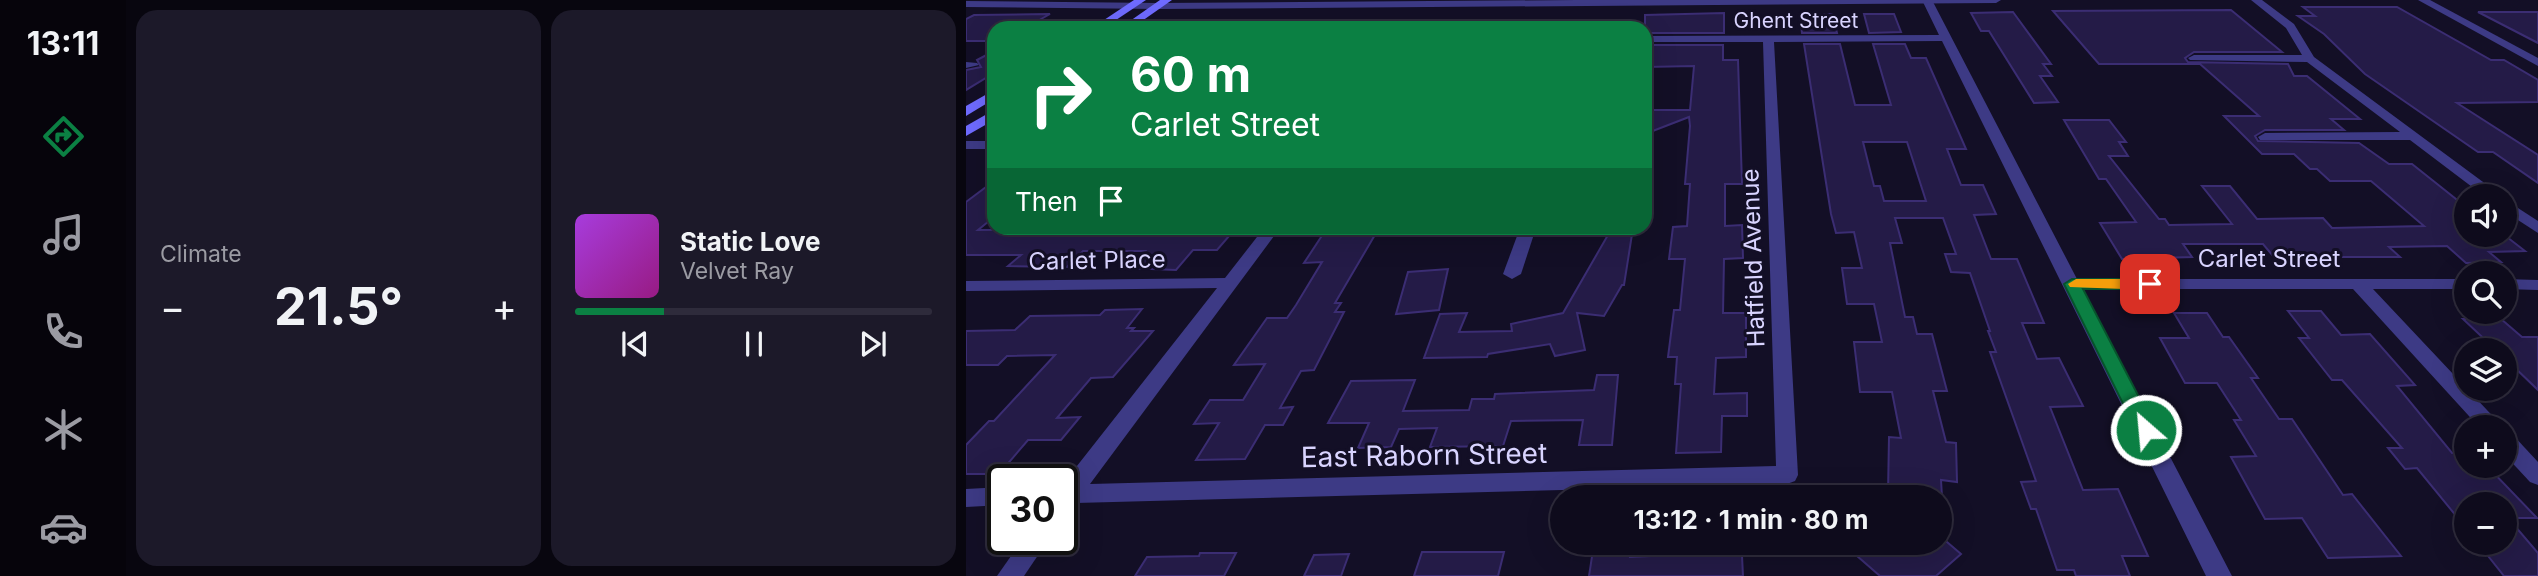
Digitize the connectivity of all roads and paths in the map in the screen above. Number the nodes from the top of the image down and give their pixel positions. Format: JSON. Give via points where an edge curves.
{"nodes":[{"id":1,"x":1996,"y":0,"type":"edge"},
{"id":2,"x":2256,"y":0,"type":"edge"},
{"id":3,"x":2423,"y":0,"type":"edge"},
{"id":4,"x":1928,"y":1,"type":"edge"},
{"id":5,"x":1136,"y":2,"type":"edge"},
{"id":6,"x":1163,"y":3,"type":"edge"},
{"id":7,"x":966,"y":4,"type":"edge"},
{"id":8,"x":1108,"y":21,"type":"edge"},
{"id":9,"x":1136,"y":21,"type":"edge"},
{"id":10,"x":1946,"y":38,"type":"junction"},
{"id":11,"x":1652,"y":39,"type":"edge"},
{"id":12,"x":1768,"y":39,"type":"junction"},
{"id":13,"x":2194,"y":58,"type":"dead end"},
{"id":14,"x":2310,"y":59,"type":"junction"},
{"id":15,"x":2538,"y":63,"type":"edge"},
{"id":16,"x":987,"y":98,"type":"edge"},
{"id":17,"x":966,"y":112,"type":"edge"},
{"id":18,"x":987,"y":118,"type":"edge"},
{"id":19,"x":966,"y":132,"type":"edge"},
{"id":20,"x":2411,"y":136,"type":"junction"},
{"id":21,"x":2265,"y":137,"type":"dead end"},
{"id":22,"x":966,"y":145,"type":"edge"},
{"id":23,"x":987,"y":145,"type":"edge"},
{"id":24,"x":2477,"y":184,"type":"edge"},
{"id":25,"x":2517,"y":213,"type":"edge"},
{"id":26,"x":2538,"y":228,"type":"edge"},
{"id":27,"x":1266,"y":235,"type":"edge"},
{"id":28,"x":1526,"y":235,"type":"edge"},
{"id":29,"x":1513,"y":274,"type":"dead end"},
{"id":30,"x":2356,"y":282,"type":"junction"},
{"id":31,"x":1228,"y":283,"type":"junction"},
{"id":32,"x":2072,"y":284,"type":"junction"},
{"id":33,"x":2454,"y":284,"type":"edge"},
{"id":34,"x":2517,"y":285,"type":"edge"},
{"id":35,"x":2538,"y":285,"type":"edge"},
{"id":36,"x":966,"y":286,"type":"edge"},
{"id":37,"x":2481,"y":415,"type":"edge"},
{"id":38,"x":2517,"y":453,"type":"edge"},
{"id":39,"x":1787,"y":475,"type":"joint"},
{"id":40,"x":2538,"y":475,"type":"edge"},
{"id":41,"x":1078,"y":480,"type":"edge"},
{"id":42,"x":987,"y":497,"type":"edge"},
{"id":43,"x":1078,"y":497,"type":"edge"},
{"id":44,"x":966,"y":498,"type":"edge"},
{"id":45,"x":1025,"y":555,"type":"edge"},
{"id":46,"x":1010,"y":576,"type":"edge"},
{"id":47,"x":2219,"y":576,"type":"edge"}],
"edges":[{"from":1,"to":4,"type":"street"},
{"from":2,"to":14,"type":"street","via":[[2290,26]]},
{"from":3,"to":15,"type":"street"},
{"from":4,"to":6,"type":"street"},
{"from":4,"to":10,"type":"street"},
{"from":5,"to":6,"type":"street"},
{"from":5,"to":7,"type":"street"},
{"from":5,"to":8,"type":"main road"},
{"from":6,"to":9,"type":"main road"},
{"from":10,"to":12,"type":"street","name":"Ghent Street"},
{"from":10,"to":32,"type":"street"},
{"from":11,"to":12,"type":"street","name":"Ghent Street"},
{"from":12,"to":39,"type":"street","name":"Hatfield Avenue"},
{"from":13,"to":14,"type":"street"},
{"from":14,"to":20,"type":"street"},
{"from":16,"to":17,"type":"main road"},
{"from":18,"to":19,"type":"main road"},
{"from":20,"to":21,"type":"street"},
{"from":20,"to":24,"type":"street"},
{"from":22,"to":23,"type":"street"},
{"from":25,"to":26,"type":"street"},
{"from":27,"to":31,"type":"street"},
{"from":28,"to":29,"type":"street"},
{"from":30,"to":32,"type":"street","name":"Carlet Street"},
{"from":30,"to":33,"type":"street","name":"Carlet Street"},
{"from":30,"to":37,"type":"street"},
{"from":31,"to":36,"type":"street","name":"Carlet Place"},
{"from":31,"to":41,"type":"street"},
{"from":32,"to":47,"type":"street"},
{"from":34,"to":35,"type":"street"},
{"from":38,"to":40,"type":"street"},
{"from":39,"to":43,"type":"street","name":"East Raborn Street"},
{"from":42,"to":44,"type":"street"},
{"from":45,"to":46,"type":"street"}]}
